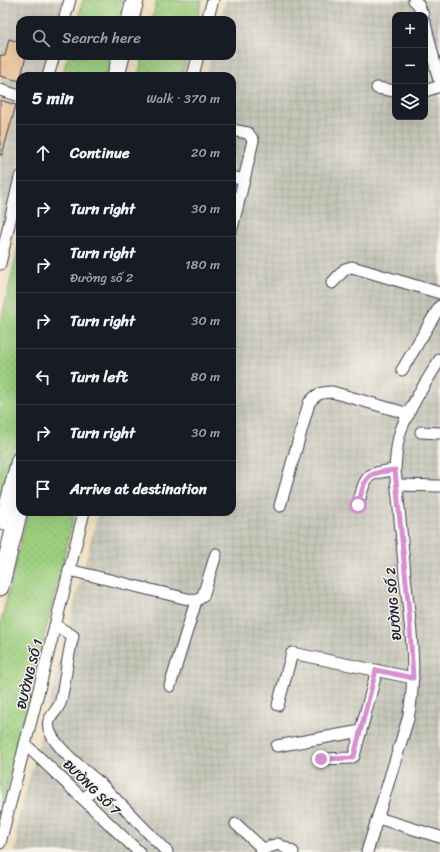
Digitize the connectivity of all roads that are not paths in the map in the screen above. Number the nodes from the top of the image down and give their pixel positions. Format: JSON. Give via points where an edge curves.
{"nodes":[{"id":1,"x":70,"y":0,"type":"edge"},
{"id":2,"x":135,"y":0,"type":"edge"},
{"id":3,"x":145,"y":0,"type":"edge"},
{"id":4,"x":212,"y":0,"type":"edge"},
{"id":5,"x":414,"y":0,"type":"edge"},
{"id":6,"x":422,"y":12,"type":"edge"},
{"id":7,"x":65,"y":16,"type":"edge"},
{"id":8,"x":131,"y":16,"type":"edge"},
{"id":9,"x":141,"y":16,"type":"edge"},
{"id":10,"x":208,"y":16,"type":"edge"},
{"id":11,"x":429,"y":56,"type":"edge"},
{"id":12,"x":53,"y":60,"type":"edge"},
{"id":13,"x":120,"y":60,"type":"edge"},
{"id":14,"x":130,"y":60,"type":"edge"},
{"id":15,"x":197,"y":60,"type":"edge"},
{"id":16,"x":49,"y":72,"type":"edge"},
{"id":17,"x":117,"y":72,"type":"edge"},
{"id":18,"x":127,"y":72,"type":"edge"},
{"id":19,"x":194,"y":72,"type":"edge"},
{"id":20,"x":440,"y":81,"type":"edge"},
{"id":21,"x":378,"y":88,"type":"dead end"},
{"id":22,"x":428,"y":89,"type":"edge"},
{"id":23,"x":0,"y":90,"type":"edge"},
{"id":24,"x":392,"y":90,"type":"edge"},
{"id":25,"x":16,"y":95,"type":"edge"},
{"id":26,"x":236,"y":131,"type":"edge"},
{"id":27,"x":236,"y":178,"type":"edge"},
{"id":28,"x":244,"y":180,"type":"junction"},
{"id":29,"x":16,"y":194,"type":"edge"},
{"id":30,"x":236,"y":212,"type":"edge"},
{"id":31,"x":0,"y":264,"type":"edge"},
{"id":32,"x":332,"y":283,"type":"dead end"},
{"id":33,"x":440,"y":293,"type":"edge"},
{"id":34,"x":440,"y":306,"type":"edge"},
{"id":35,"x":440,"y":359,"type":"edge"},
{"id":36,"x":402,"y":370,"type":"dead end"},
{"id":37,"x":409,"y":414,"type":"junction"},
{"id":38,"x":421,"y":432,"type":"dead end"},
{"id":39,"x":440,"y":433,"type":"edge"},
{"id":40,"x":395,"y":470,"type":"junction"},
{"id":41,"x":16,"y":476,"type":"edge"},
{"id":42,"x":397,"y":485,"type":"junction"},
{"id":43,"x":440,"y":486,"type":"edge"},
{"id":44,"x":358,"y":505,"type":"dead end"},
{"id":45,"x":280,"y":506,"type":"dead end"},
{"id":46,"x":18,"y":516,"type":"edge"},
{"id":47,"x":83,"y":516,"type":"edge"},
{"id":48,"x":0,"y":539,"type":"edge"},
{"id":49,"x":216,"y":554,"type":"dead end"},
{"id":50,"x":69,"y":570,"type":"junction"},
{"id":51,"x":0,"y":587,"type":"edge"},
{"id":52,"x":196,"y":601,"type":"junction"},
{"id":53,"x":56,"y":625,"type":"junction"},
{"id":54,"x":376,"y":670,"type":"junction"},
{"id":55,"x":413,"y":678,"type":"junction"},
{"id":56,"x":170,"y":686,"type":"dead end"},
{"id":57,"x":278,"y":705,"type":"dead end"},
{"id":58,"x":361,"y":731,"type":"junction"},
{"id":59,"x":25,"y":744,"type":"junction"},
{"id":60,"x":277,"y":746,"type":"dead end"},
{"id":61,"x":321,"y":759,"type":"dead end"},
{"id":62,"x":100,"y":783,"type":"junction"},
{"id":63,"x":84,"y":799,"type":"junction"},
{"id":64,"x":378,"y":818,"type":"junction"},
{"id":65,"x":236,"y":824,"type":"dead end"},
{"id":66,"x":440,"y":837,"type":"edge"},
{"id":67,"x":0,"y":843,"type":"edge"},
{"id":68,"x":261,"y":851,"type":"edge"},
{"id":69,"x":139,"y":852,"type":"edge"},
{"id":70,"x":167,"y":852,"type":"edge"},
{"id":71,"x":294,"y":852,"type":"edge"},
{"id":72,"x":367,"y":852,"type":"edge"}],
"edges":[{"from":1,"to":7,"type":"street"},
{"from":2,"to":8,"type":"highway"},
{"from":3,"to":9,"type":"highway"},
{"from":4,"to":10,"type":"street"},
{"from":5,"to":6,"type":"street"},
{"from":11,"to":20,"type":"street"},
{"from":12,"to":16,"type":"street"},
{"from":13,"to":17,"type":"highway"},
{"from":14,"to":18,"type":"highway"},
{"from":15,"to":19,"type":"street"},
{"from":20,"to":22,"type":"street"},
{"from":21,"to":24,"type":"street"},
{"from":23,"to":25,"type":"street"},
{"from":26,"to":28,"type":"street","via":[[248,134],[253,140]]},
{"from":27,"to":28,"type":"street"},
{"from":28,"to":30,"type":"street"},
{"from":29,"to":31,"type":"street"},
{"from":32,"to":33,"type":"street","via":[[345,270],[352,267]]},
{"from":34,"to":36,"type":"street"},
{"from":35,"to":37,"type":"street","name":"ĐƯỜNG SỐ 2"},
{"from":37,"to":40,"type":"street","name":"ĐƯỜNG SỐ 2","via":[[401,430]]},
{"from":37,"to":45,"type":"street","via":[[332,392],[322,392],[314,396],[309,403]]},
{"from":38,"to":39,"type":"street"},
{"from":40,"to":42,"type":"street","name":"ĐƯỜNG SỐ 2"},
{"from":40,"to":44,"type":"street","via":[[375,472],[365,479]]},
{"from":41,"to":48,"type":"highway"},
{"from":42,"to":43,"type":"street"},
{"from":42,"to":55,"type":"street","name":"ĐƯỜNG SỐ 2"},
{"from":46,"to":51,"type":"highway"},
{"from":47,"to":50,"type":"street","name":"ĐƯỜNG SỐ 1"},
{"from":49,"to":52,"type":"street","via":[[203,596]]},
{"from":50,"to":52,"type":"street"},
{"from":50,"to":53,"type":"street","name":"ĐƯỜNG SỐ 1"},
{"from":52,"to":56,"type":"street"},
{"from":53,"to":59,"type":"street","name":"ĐƯỜNG SỐ 1"},
{"from":53,"to":62,"type":"street","via":[[73,636],[62,699],[49,725],[67,755]]},
{"from":54,"to":55,"type":"street"},
{"from":54,"to":57,"type":"street","via":[[292,653]]},
{"from":54,"to":58,"type":"street"},
{"from":55,"to":64,"type":"street","name":"ĐƯỜNG SỐ 2","via":[[408,719]]},
{"from":58,"to":60,"type":"street"},
{"from":58,"to":61,"type":"street","via":[[356,753],[351,758]]},
{"from":59,"to":63,"type":"street","name":"ĐƯỜNG SỐ 7"},
{"from":59,"to":67,"type":"street","name":"ĐƯỜNG SỐ 1"},
{"from":62,"to":63,"type":"street"},
{"from":62,"to":70,"type":"street"},
{"from":63,"to":69,"type":"street","name":"ĐƯỜNG SỐ 7"},
{"from":64,"to":66,"type":"street"},
{"from":64,"to":72,"type":"street","name":"ĐƯỜNG SỐ 2"},
{"from":65,"to":68,"type":"street"},
{"from":68,"to":71,"type":"street","via":[[278,844]]}]}
